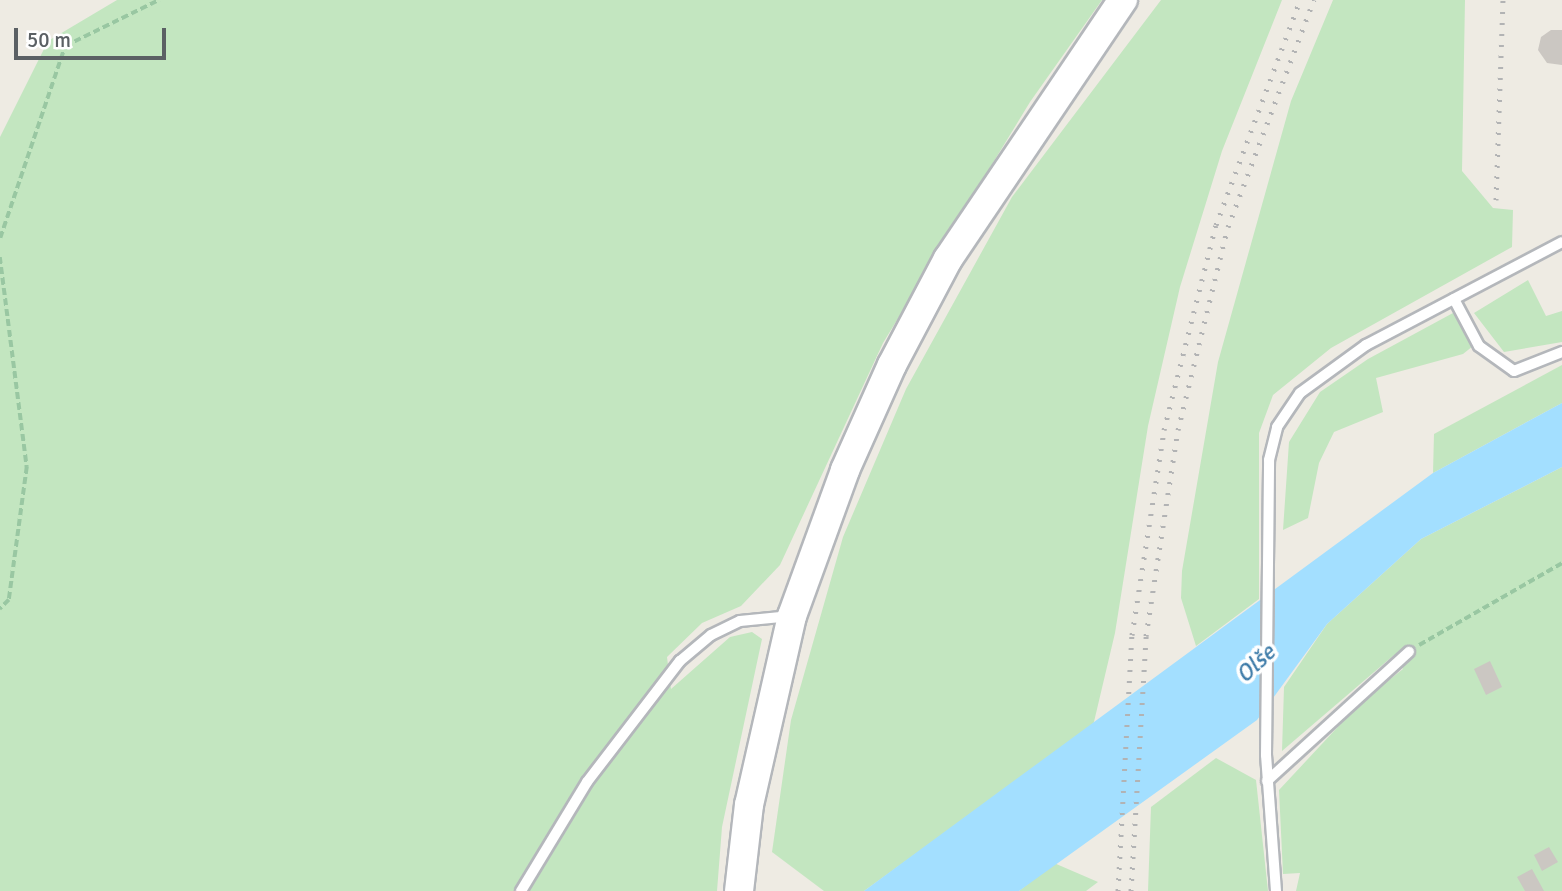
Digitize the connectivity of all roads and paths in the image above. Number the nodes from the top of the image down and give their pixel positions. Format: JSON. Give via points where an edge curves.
{"nodes":[{"id":1,"x":159,"y":0,"type":"edge"},
{"id":2,"x":1123,"y":0,"type":"edge"},
{"id":3,"x":0,"y":238,"type":"edge"},
{"id":4,"x":1562,"y":242,"type":"edge"},
{"id":5,"x":0,"y":257,"type":"edge"},
{"id":6,"x":1454,"y":299,"type":"junction"},
{"id":7,"x":1562,"y":352,"type":"edge"},
{"id":8,"x":1562,"y":563,"type":"edge"},
{"id":9,"x":0,"y":609,"type":"edge"},
{"id":10,"x":792,"y":616,"type":"junction"},
{"id":11,"x":1409,"y":652,"type":"joint"},
{"id":12,"x":1268,"y":781,"type":"junction"},
{"id":13,"x":522,"y":891,"type":"edge"},
{"id":14,"x":739,"y":891,"type":"edge"},
{"id":15,"x":1276,"y":891,"type":"edge"}],
"edges":[{"from":1,"to":3,"type":"path","via":[[65,46]]},
{"from":2,"to":10,"type":"main road","via":[[1005,172],[914,320],[845,470]]},
{"from":4,"to":6,"type":"lane"},
{"from":5,"to":9,"type":"path","via":[[27,467],[9,600]]},
{"from":6,"to":7,"type":"lane","via":[[1479,346],[1514,371]]},
{"from":6,"to":12,"type":"lane","via":[[1366,345],[1300,393],[1277,426],[1269,460]]},
{"from":8,"to":11,"type":"path"},
{"from":10,"to":13,"type":"lane","via":[[740,621],[711,635],[680,661],[587,782]]},
{"from":10,"to":14,"type":"main road","via":[[749,805]]},
{"from":11,"to":12,"type":"lane"},
{"from":12,"to":15,"type":"lane"}]}
